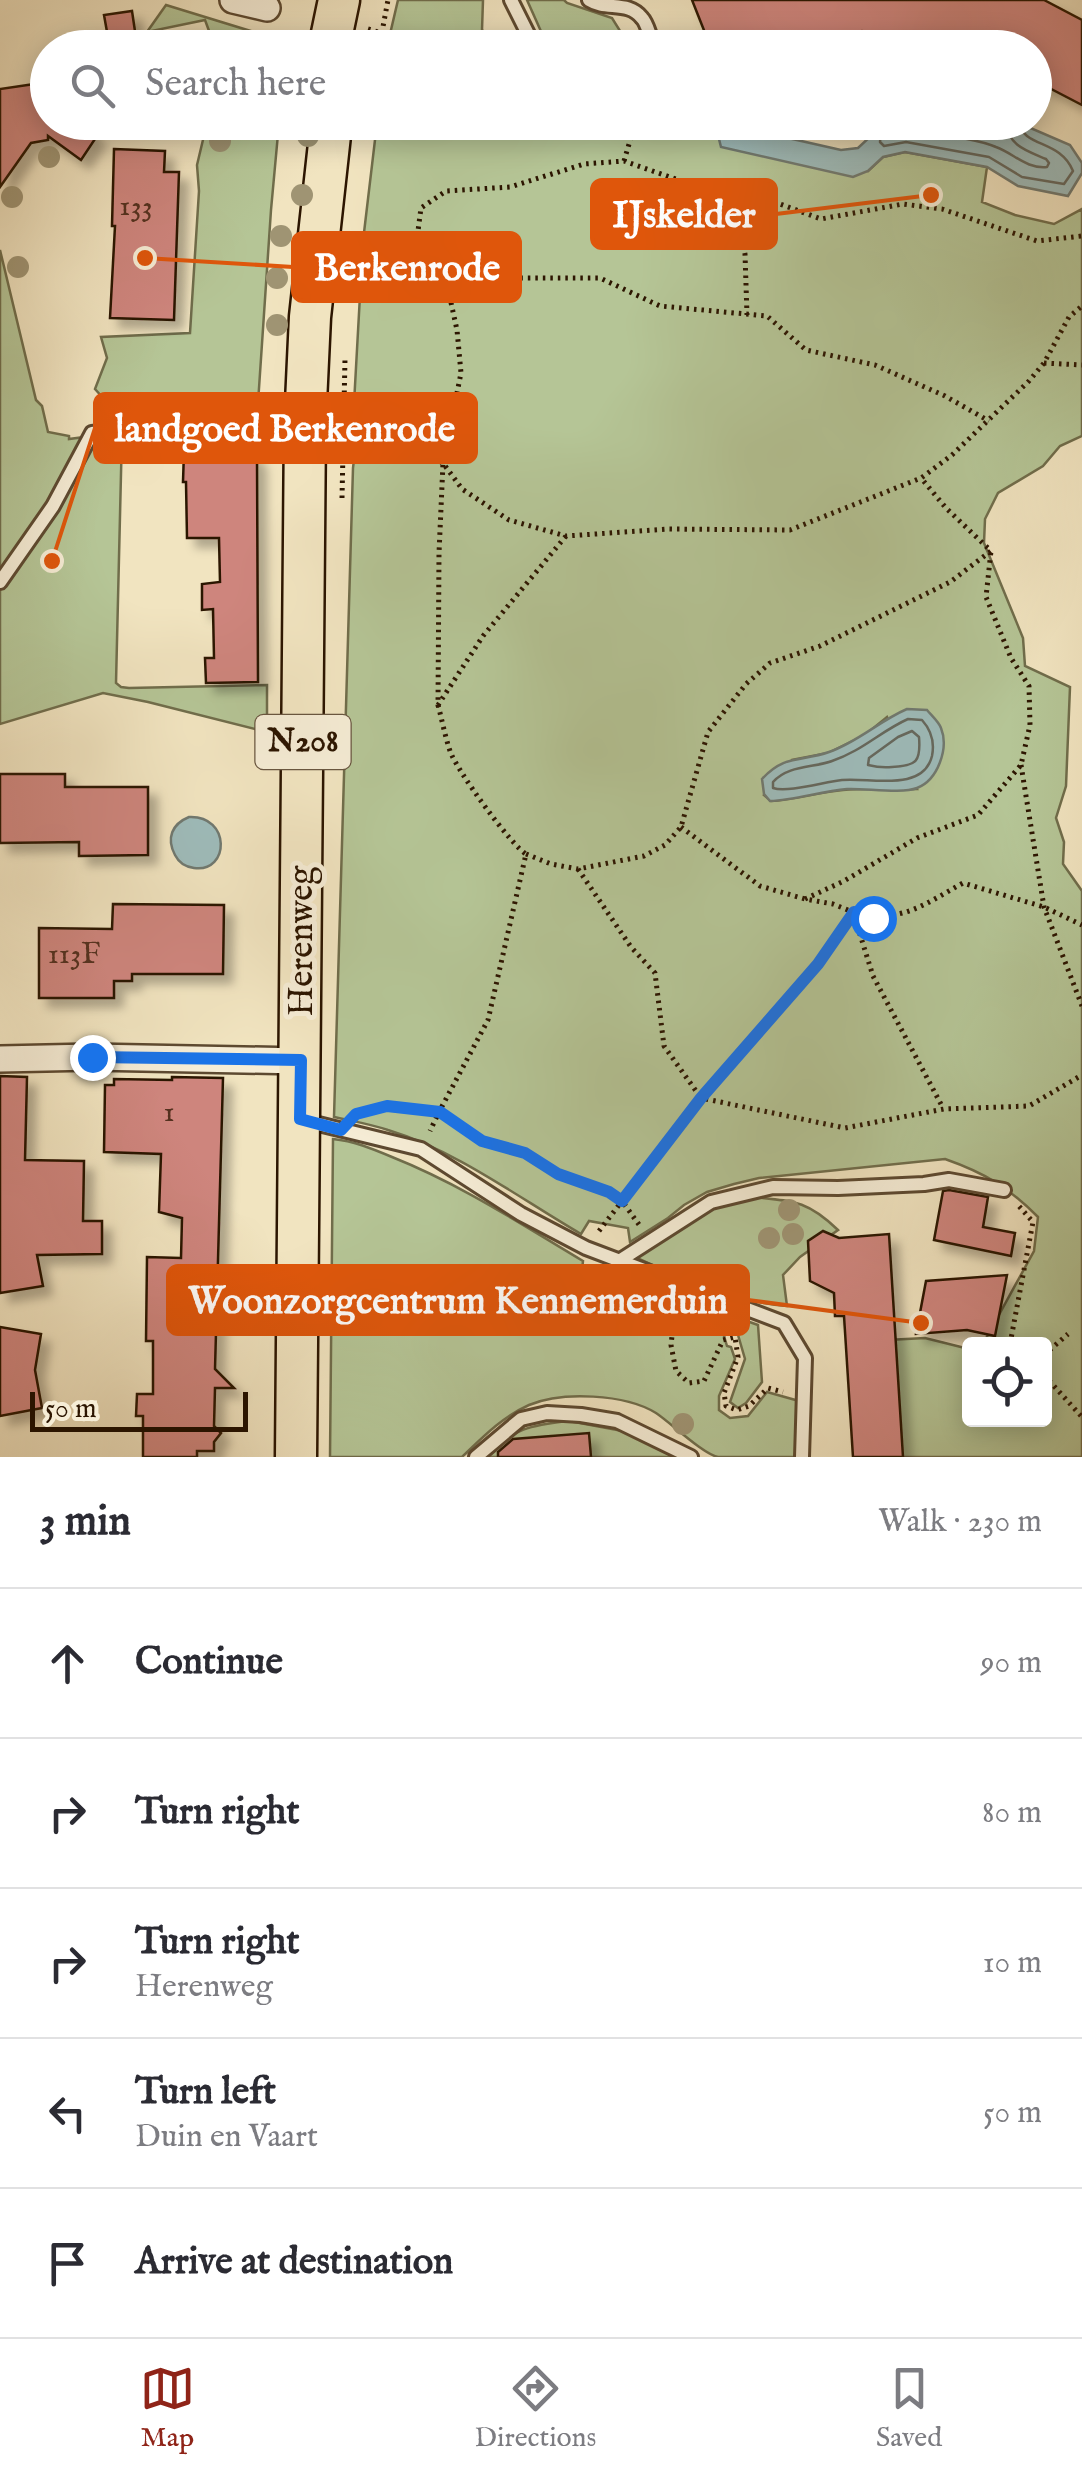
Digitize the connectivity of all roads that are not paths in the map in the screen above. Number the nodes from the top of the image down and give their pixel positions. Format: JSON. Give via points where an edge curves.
{"nodes":[{"id":1,"x":233,"y":0,"type":"edge"},
{"id":2,"x":339,"y":0,"type":"edge"},
{"id":3,"x":362,"y":0,"type":"edge"},
{"id":4,"x":512,"y":0,"type":"edge"},
{"id":5,"x":589,"y":0,"type":"edge"},
{"id":6,"x":267,"y":8,"type":"dead end"},
{"id":7,"x":333,"y":30,"type":"edge"},
{"id":8,"x":358,"y":30,"type":"edge"},
{"id":9,"x":526,"y":30,"type":"edge"},
{"id":10,"x":647,"y":30,"type":"edge"},
{"id":11,"x":330,"y":140,"type":"edge"},
{"id":12,"x":324,"y":423,"type":"junction"},
{"id":13,"x":0,"y":582,"type":"edge"},
{"id":14,"x":0,"y":1059,"type":"edge"},
{"id":15,"x":301,"y":1060,"type":"junction"},
{"id":16,"x":300,"y":1119,"type":"junction"},
{"id":17,"x":1004,"y":1190,"type":"road end"},
{"id":18,"x":619,"y":1261,"type":"junction"},
{"id":19,"x":296,"y":1457,"type":"edge"},
{"id":20,"x":476,"y":1457,"type":"edge"},
{"id":21,"x":691,"y":1457,"type":"edge"},
{"id":22,"x":802,"y":1457,"type":"edge"}],
"edges":[{"from":1,"to":6,"type":"street"},
{"from":2,"to":7,"type":"main road"},
{"from":3,"to":8,"type":"main road"},
{"from":4,"to":9,"type":"lane"},
{"from":5,"to":10,"type":"lane","via":[[628,6]]},
{"from":11,"to":12,"type":"main road","name":"Herenweg","number":"N208","via":[[310,317]]},
{"from":12,"to":13,"type":"lane","via":[[278,431],[92,433],[53,506]]},
{"from":12,"to":15,"type":"main road","name":"Herenweg","number":"N208"},
{"from":14,"to":15,"type":"street"},
{"from":15,"to":16,"type":"main road","name":"Herenweg","number":"N208"},
{"from":16,"to":18,"type":"lane","via":[[420,1149],[521,1214]]},
{"from":16,"to":19,"type":"main road","name":"Herenweg","number":"N208"},
{"from":17,"to":18,"type":"lane","via":[[949,1180],[772,1187],[712,1202]]},
{"from":18,"to":22,"type":"lane","via":[[784,1323],[806,1358]]},
{"from":20,"to":21,"type":"lane","via":[[521,1419],[547,1412],[617,1421]]}]}
